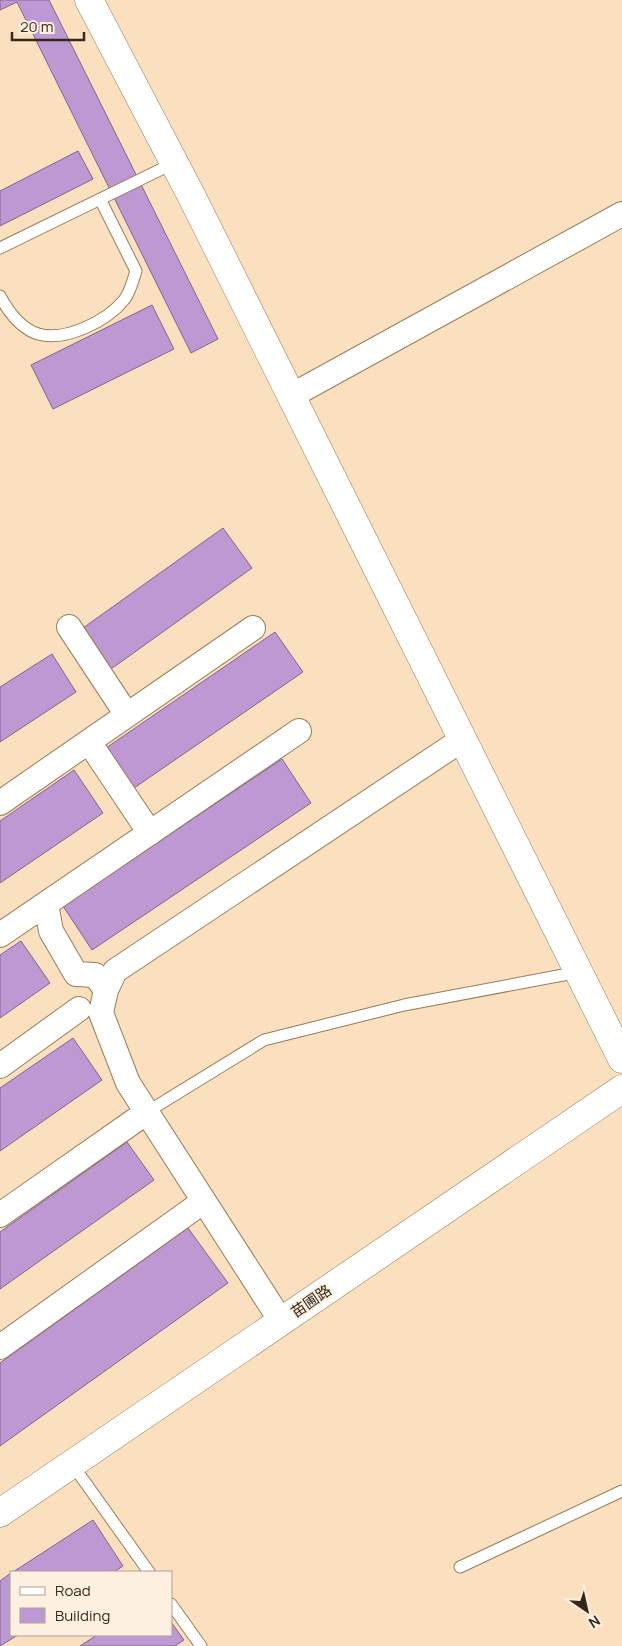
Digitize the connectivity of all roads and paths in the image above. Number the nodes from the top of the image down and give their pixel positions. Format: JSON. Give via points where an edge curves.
{"nodes":[{"id":1,"x":89,"y":0,"type":"edge"},
{"id":2,"x":174,"y":163,"type":"junction"},
{"id":3,"x":100,"y":199,"type":"junction"},
{"id":4,"x":622,"y":214,"type":"edge"},
{"id":5,"x":0,"y":248,"type":"edge"},
{"id":6,"x":0,"y":296,"type":"edge"},
{"id":7,"x":292,"y":396,"type":"junction"},
{"id":8,"x":69,"y":627,"type":"dead end"},
{"id":9,"x":253,"y":628,"type":"dead end"},
{"id":10,"x":127,"y":715,"type":"junction"},
{"id":11,"x":299,"y":731,"type":"dead end"},
{"id":12,"x":462,"y":739,"type":"junction"},
{"id":13,"x":89,"y":742,"type":"junction"},
{"id":14,"x":0,"y":803,"type":"edge"},
{"id":15,"x":150,"y":833,"type":"junction"},
{"id":16,"x":46,"y":904,"type":"junction"},
{"id":17,"x":0,"y":935,"type":"edge"},
{"id":18,"x":579,"y":972,"type":"junction"},
{"id":19,"x":76,"y":974,"type":"junction"},
{"id":20,"x":106,"y":990,"type":"junction"},
{"id":21,"x":90,"y":1011,"type":"junction"},
{"id":22,"x":622,"y":1059,"type":"edge"},
{"id":23,"x":0,"y":1066,"type":"edge"},
{"id":24,"x":622,"y":1089,"type":"edge"},
{"id":25,"x":147,"y":1112,"type":"junction"},
{"id":26,"x":204,"y":1201,"type":"junction"},
{"id":27,"x":0,"y":1216,"type":"edge"},
{"id":28,"x":281,"y":1321,"type":"junction"},
{"id":29,"x":0,"y":1347,"type":"edge"},
{"id":30,"x":72,"y":1464,"type":"junction"},
{"id":31,"x":622,"y":1491,"type":"edge"},
{"id":32,"x":0,"y":1512,"type":"edge"},
{"id":33,"x":460,"y":1567,"type":"dead end"},
{"id":34,"x":148,"y":1571,"type":"edge"},
{"id":35,"x":172,"y":1605,"type":"edge"},
{"id":36,"x":202,"y":1646,"type":"edge"}],
"edges":[{"from":1,"to":2,"type":"main road"},
{"from":2,"to":3,"type":"lane"},
{"from":2,"to":7,"type":"main road"},
{"from":3,"to":5,"type":"lane"},
{"from":3,"to":6,"type":"lane","via":[[136,271],[125,299],[104,319],[69,334],[38,334],[10,315]]},
{"from":4,"to":7,"type":"street"},
{"from":7,"to":12,"type":"main road"},
{"from":8,"to":10,"type":"street"},
{"from":9,"to":10,"type":"street"},
{"from":10,"to":13,"type":"street"},
{"from":11,"to":15,"type":"street"},
{"from":12,"to":18,"type":"main road"},
{"from":12,"to":20,"type":"street","via":[[115,971]]},
{"from":13,"to":14,"type":"street"},
{"from":13,"to":15,"type":"street"},
{"from":15,"to":16,"type":"street"},
{"from":16,"to":17,"type":"street"},
{"from":16,"to":19,"type":"street","via":[[51,931]]},
{"from":18,"to":22,"type":"main road"},
{"from":18,"to":25,"type":"lane","via":[[404,1006],[264,1040]]},
{"from":19,"to":20,"type":"street","via":[[96,975]]},
{"from":19,"to":21,"type":"street","via":[[70,993]]},
{"from":20,"to":21,"type":"street"},
{"from":21,"to":23,"type":"street"},
{"from":21,"to":25,"type":"street"},
{"from":24,"to":28,"type":"main road","name":"苗圃路"},
{"from":25,"to":26,"type":"street"},
{"from":25,"to":27,"type":"street"},
{"from":26,"to":28,"type":"street"},
{"from":26,"to":29,"type":"street"},
{"from":28,"to":30,"type":"main road","name":"苗圃路"},
{"from":30,"to":32,"type":"main road","name":"苗圃路"},
{"from":30,"to":34,"type":"lane"},
{"from":31,"to":33,"type":"lane"},
{"from":35,"to":36,"type":"lane"}]}
